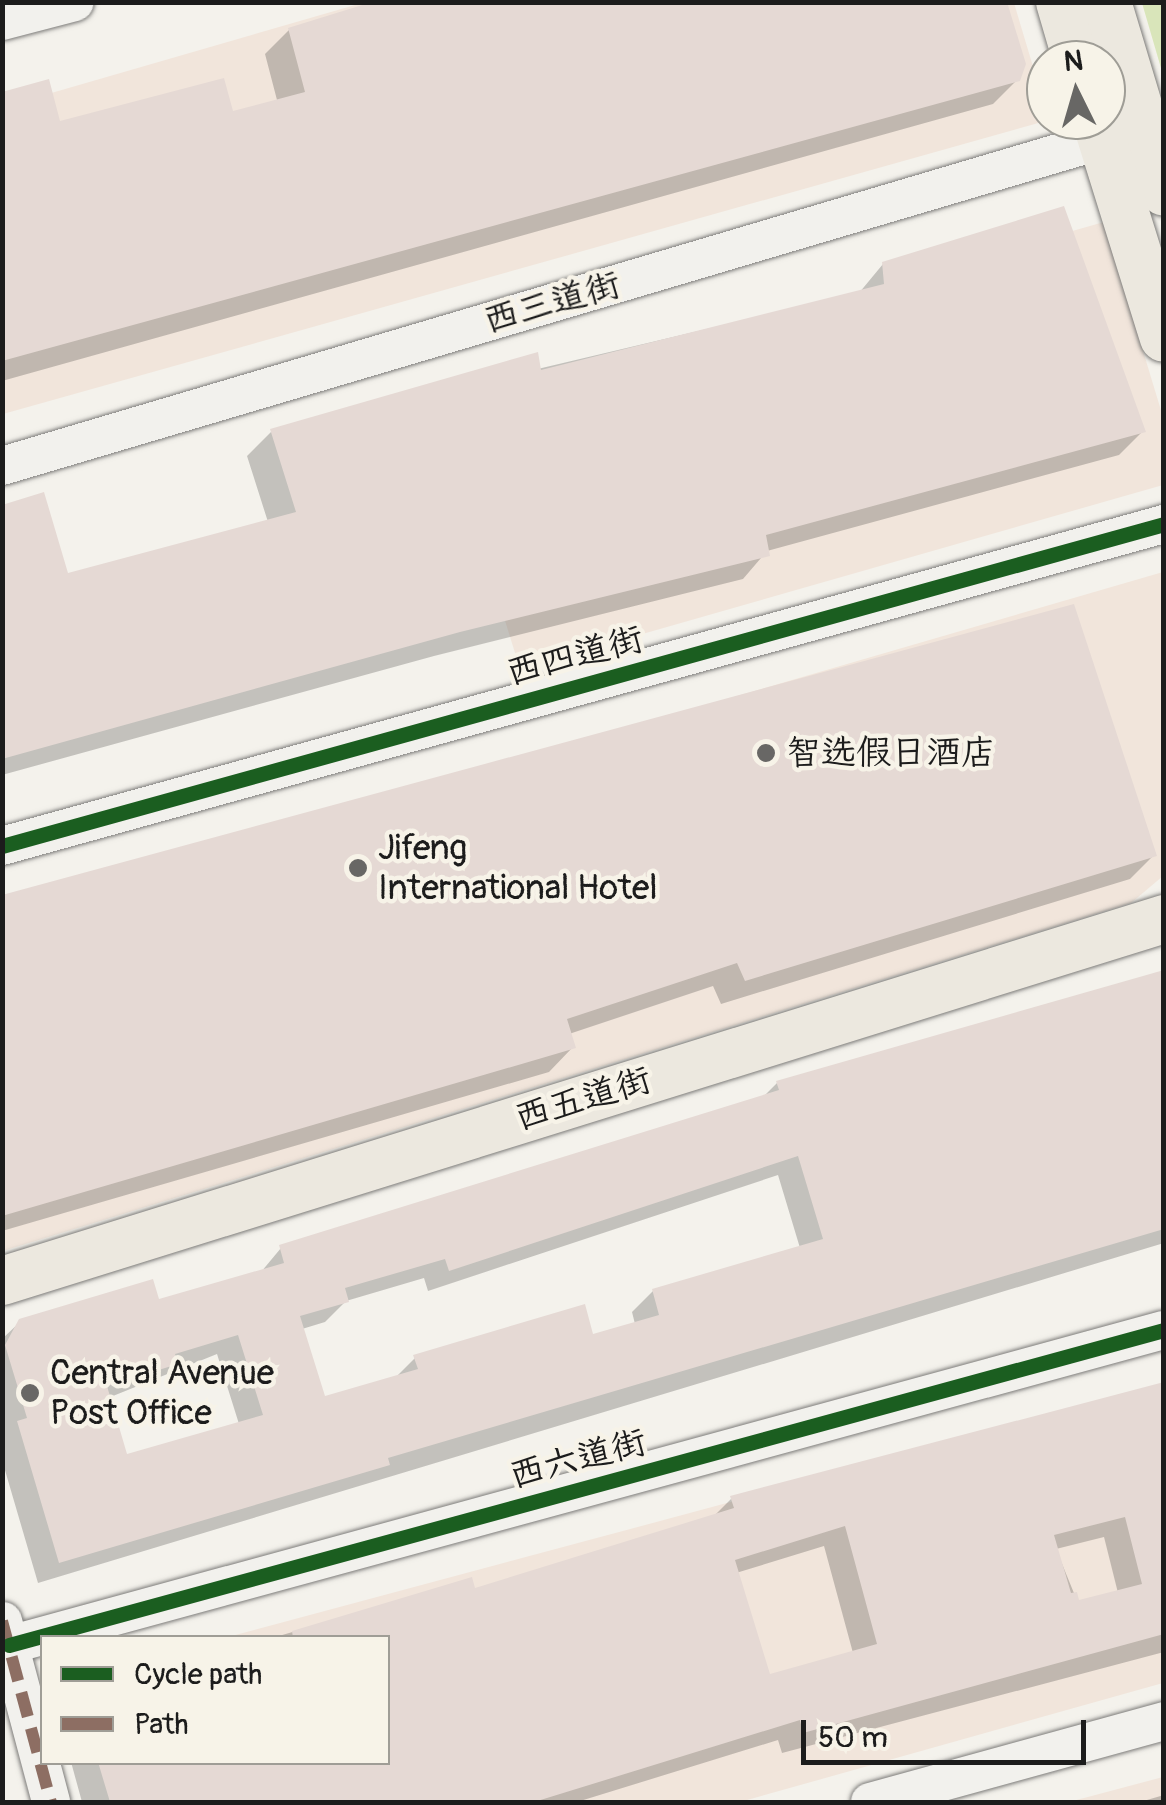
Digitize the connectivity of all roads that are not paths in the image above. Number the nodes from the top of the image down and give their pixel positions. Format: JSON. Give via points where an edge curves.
{"nodes":[{"id":1,"x":75,"y":2,"type":"edge"},
{"id":2,"x":1060,"y":2,"type":"edge"},
{"id":3,"x":1106,"y":2,"type":"edge"},
{"id":4,"x":2,"y":21,"type":"edge"},
{"id":5,"x":1072,"y":40,"type":"edge"},
{"id":6,"x":1066,"y":140,"type":"edge"},
{"id":7,"x":1102,"y":140,"type":"edge"},
{"id":8,"x":1164,"y":192,"type":"edge"},
{"id":9,"x":1164,"y":338,"type":"edge"},
{"id":10,"x":2,"y":466,"type":"edge"},
{"id":11,"x":1164,"y":524,"type":"edge"},
{"id":12,"x":2,"y":846,"type":"edge"},
{"id":13,"x":1164,"y":919,"type":"edge"},
{"id":14,"x":2,"y":1281,"type":"edge"},
{"id":15,"x":1164,"y":1330,"type":"edge"},
{"id":16,"x":6,"y":1633,"type":"edge"},
{"id":17,"x":1164,"y":1721,"type":"edge"},
{"id":18,"x":40,"y":1761,"type":"edge"},
{"id":19,"x":41,"y":1765,"type":"edge"},
{"id":20,"x":51,"y":1802,"type":"edge"},
{"id":21,"x":870,"y":1802,"type":"edge"}],
"edges":[{"from":1,"to":4,"type":"street"},
{"from":2,"to":5,"type":"main road"},
{"from":3,"to":8,"type":"main road"},
{"from":6,"to":10,"type":"street","name":"西三道街"},
{"from":7,"to":9,"type":"main road"},
{"from":11,"to":12,"type":"street","name":"西四道街"},
{"from":13,"to":14,"type":"main road","name":"西五道街"},
{"from":15,"to":16,"type":"street","name":"西六道街"},
{"from":16,"to":18,"type":"street"},
{"from":17,"to":21,"type":"street"},
{"from":19,"to":20,"type":"street"}]}
